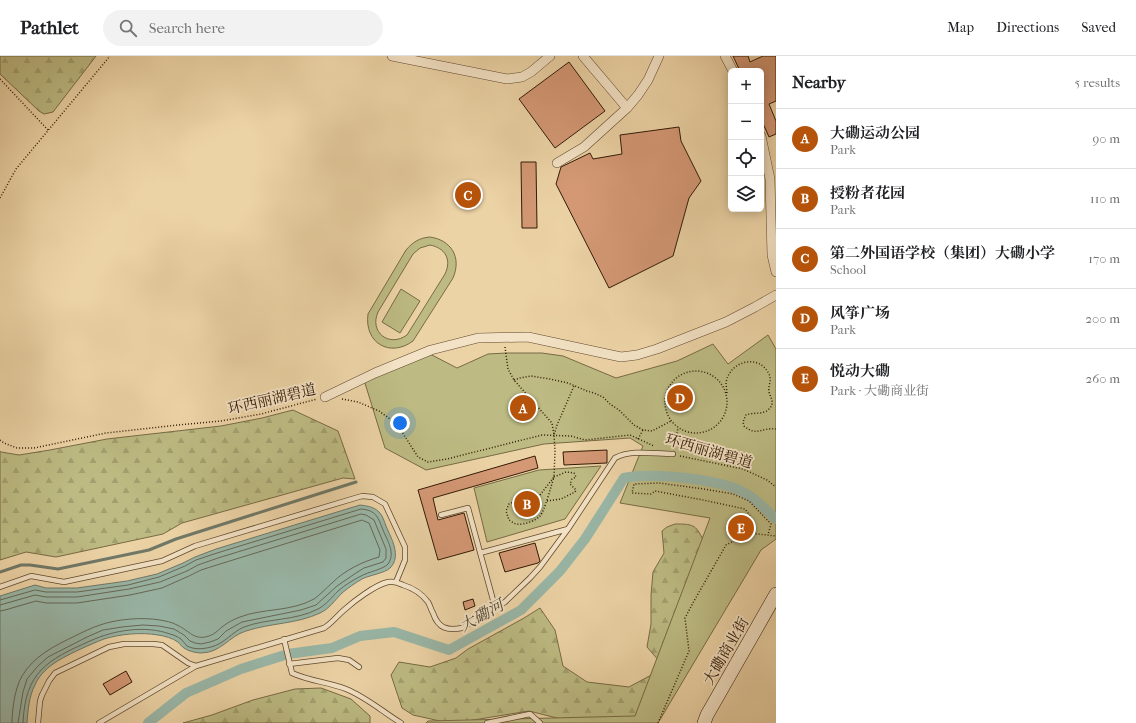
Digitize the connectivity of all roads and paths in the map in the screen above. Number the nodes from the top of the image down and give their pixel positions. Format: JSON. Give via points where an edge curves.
{"nodes":[{"id":1,"x":110,"y":56,"type":"edge"},
{"id":2,"x":392,"y":56,"type":"edge"},
{"id":3,"x":550,"y":56,"type":"edge"},
{"id":4,"x":582,"y":56,"type":"edge"},
{"id":5,"x":659,"y":56,"type":"edge"},
{"id":6,"x":725,"y":56,"type":"edge"},
{"id":7,"x":731,"y":68,"type":"edge"},
{"id":8,"x":0,"y":79,"type":"edge"},
{"id":9,"x":627,"y":108,"type":"junction"},
{"id":10,"x":48,"y":131,"type":"junction"},
{"id":11,"x":762,"y":140,"type":"edge"},
{"id":12,"x":556,"y":163,"type":"dead end"},
{"id":13,"x":0,"y":198,"type":"edge"},
{"id":14,"x":776,"y":272,"type":"edge"},
{"id":15,"x":776,"y":294,"type":"edge"},
{"id":16,"x":504,"y":337,"type":"junction"},
{"id":17,"x":514,"y":380,"type":"junction"},
{"id":18,"x":574,"y":386,"type":"junction"},
{"id":19,"x":727,"y":394,"type":"junction"},
{"id":20,"x":325,"y":397,"type":"junction"},
{"id":21,"x":671,"y":420,"type":"junction"},
{"id":22,"x":678,"y":428,"type":"junction"},
{"id":23,"x":776,"y":429,"type":"edge"},
{"id":24,"x":643,"y":430,"type":"junction"},
{"id":25,"x":554,"y":435,"type":"junction"},
{"id":26,"x":638,"y":439,"type":"junction"},
{"id":27,"x":0,"y":440,"type":"edge"},
{"id":28,"x":673,"y":454,"type":"junction"},
{"id":29,"x":554,"y":477,"type":"junction"},
{"id":30,"x":776,"y":487,"type":"edge"},
{"id":31,"x":547,"y":501,"type":"junction"},
{"id":32,"x":441,"y":515,"type":"dead end"},
{"id":33,"x":568,"y":529,"type":"junction"},
{"id":34,"x":754,"y":533,"type":"junction"},
{"id":35,"x":768,"y":535,"type":"junction"},
{"id":36,"x":776,"y":536,"type":"edge"},
{"id":37,"x":480,"y":553,"type":"junction"},
{"id":38,"x":396,"y":582,"type":"junction"},
{"id":39,"x":0,"y":587,"type":"edge"},
{"id":40,"x":776,"y":594,"type":"edge"},
{"id":41,"x":493,"y":600,"type":"dead end"},
{"id":42,"x":284,"y":639,"type":"junction"},
{"id":43,"x":289,"y":664,"type":"junction"},
{"id":44,"x":196,"y":666,"type":"junction"},
{"id":45,"x":359,"y":667,"type":"dead end"},
{"id":46,"x":38,"y":723,"type":"edge"},
{"id":47,"x":99,"y":723,"type":"edge"},
{"id":48,"x":402,"y":723,"type":"edge"},
{"id":49,"x":486,"y":723,"type":"edge"},
{"id":50,"x":540,"y":723,"type":"edge"},
{"id":51,"x":658,"y":723,"type":"edge"},
{"id":52,"x":704,"y":723,"type":"edge"}],
"edges":[{"from":1,"to":10,"type":"path"},
{"from":2,"to":3,"type":"street","via":[[507,79],[522,77]]},
{"from":4,"to":9,"type":"street"},
{"from":5,"to":9,"type":"street","via":[[648,80]]},
{"from":6,"to":7,"type":"street"},
{"from":8,"to":10,"type":"path"},
{"from":9,"to":12,"type":"street","via":[[584,147]]},
{"from":10,"to":13,"type":"path","via":[[16,170]]},
{"from":11,"to":14,"type":"street","via":[[770,179],[772,255]]},
{"from":15,"to":16,"type":"street","via":[[726,322],[637,355],[621,357],[528,337]]},
{"from":16,"to":17,"type":"path","via":[[508,369]]},
{"from":16,"to":20,"type":"street","via":[[478,338],[431,350]]},
{"from":17,"to":18,"type":"path","via":[[531,376],[550,378]]},
{"from":17,"to":25,"type":"path","via":[[552,424]]},
{"from":18,"to":24,"type":"path","via":[[603,397]]},
{"from":18,"to":25,"type":"path"},
{"from":19,"to":21,"type":"path","via":[[718,380],[709,374],[699,371],[679,376],[672,383],[665,401],[666,412]]},
{"from":19,"to":22,"type":"path","via":[[727,409],[717,427],[697,434]]},
{"from":19,"to":23,"type":"path","via":[[726,383],[734,368],[745,362],[760,364],[770,376],[769,392],[773,400],[765,412],[746,415],[743,422],[744,426],[754,432]]},
{"from":20,"to":25,"type":"path","name":"环西丽湖碧道","via":[[358,402],[379,411],[397,424],[418,457],[428,462],[542,435]]},
{"from":20,"to":27,"type":"path","name":"环西丽湖碧道","via":[[261,414],[221,421],[106,433],[34,448],[18,448],[4,444]]},
{"from":21,"to":22,"type":"path"},
{"from":21,"to":24,"type":"path","via":[[652,431]]},
{"from":22,"to":28,"type":"path"},
{"from":24,"to":26,"type":"path"},
{"from":25,"to":26,"type":"path","name":"环西丽湖碧道","via":[[585,440],[630,435]]},
{"from":25,"to":29,"type":"path"},
{"from":26,"to":28,"type":"path","name":"环西丽湖碧道"},
{"from":28,"to":30,"type":"path","name":"环西丽湖碧道","via":[[744,469]]},
{"from":28,"to":33,"type":"lane","via":[[629,453],[615,458]]},
{"from":29,"to":31,"type":"path"},
{"from":29,"to":31,"type":"path","via":[[566,472],[574,473],[576,477],[570,484],[576,490],[561,499]]},
{"from":29,"to":31,"type":"path","via":[[540,495],[509,504],[506,511],[509,520],[517,524],[534,520],[541,515]]},
{"from":32,"to":37,"type":"lane","via":[[468,508]]},
{"from":33,"to":37,"type":"lane"},
{"from":33,"to":38,"type":"lane","via":[[540,567],[517,592],[462,628],[442,627],[424,597],[414,589]]},
{"from":34,"to":35,"type":"path"},
{"from":34,"to":35,"type":"path","via":[[751,517],[745,509],[655,492],[632,493],[634,484],[659,483],[733,494],[749,501],[771,524]]},
{"from":34,"to":51,"type":"path","via":[[726,545],[685,618],[689,651]]},
{"from":35,"to":36,"type":"path"},
{"from":37,"to":41,"type":"lane"},
{"from":38,"to":39,"type":"lane","via":[[405,560],[405,547],[385,504],[378,499],[362,496],[195,546],[162,561],[64,582],[32,576]]},
{"from":38,"to":42,"type":"lane","via":[[377,586],[351,604],[324,628]]},
{"from":40,"to":52,"type":"street","name":"大磡商业街"},
{"from":42,"to":43,"type":"lane"},
{"from":42,"to":44,"type":"lane"},
{"from":43,"to":45,"type":"lane","via":[[338,658],[349,660]]},
{"from":43,"to":48,"type":"lane","via":[[292,673],[347,689]]},
{"from":44,"to":46,"type":"lane","via":[[162,645],[124,644],[109,647],[55,673],[42,695]]},
{"from":44,"to":47,"type":"lane"},
{"from":49,"to":50,"type":"lane","via":[[530,714]]}]}
